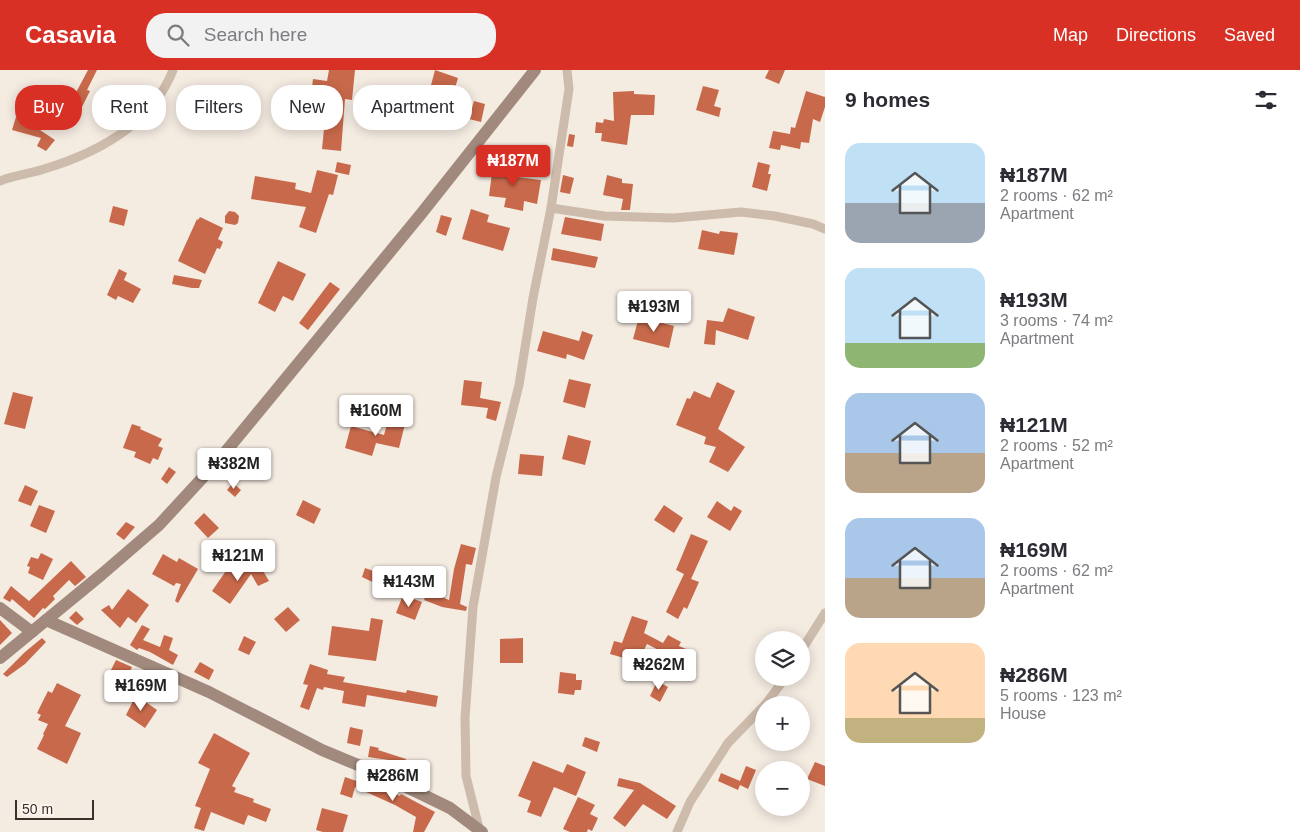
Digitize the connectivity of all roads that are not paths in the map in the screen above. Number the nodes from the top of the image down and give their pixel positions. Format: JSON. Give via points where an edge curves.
{"nodes":[{"id":1,"x":173,"y":70,"type":"edge"},
{"id":2,"x":535,"y":70,"type":"edge"},
{"id":3,"x":567,"y":70,"type":"edge"},
{"id":4,"x":0,"y":181,"type":"edge"},
{"id":5,"x":551,"y":208,"type":"junction"},
{"id":6,"x":825,"y":229,"type":"edge"},
{"id":7,"x":0,"y":608,"type":"edge"},
{"id":8,"x":825,"y":613,"type":"edge"},
{"id":9,"x":46,"y":620,"type":"junction"},
{"id":10,"x":32,"y":632,"type":"junction"},
{"id":11,"x":810,"y":637,"type":"edge"},
{"id":12,"x":0,"y":658,"type":"edge"},
{"id":13,"x":755,"y":715,"type":"edge"},
{"id":14,"x":481,"y":830,"type":"edge"},
{"id":15,"x":677,"y":832,"type":"edge"}],
"edges":[{"from":1,"to":4,"type":"street","via":[[149,111],[101,147],[77,158]]},
{"from":2,"to":9,"type":"main road","via":[[218,461],[159,525]]},
{"from":3,"to":5,"type":"street","via":[[569,89]]},
{"from":5,"to":6,"type":"street","via":[[604,216],[674,218],[741,212],[776,216]]},
{"from":5,"to":14,"type":"street","via":[[532,298],[519,385],[496,477],[473,607],[466,776]]},
{"from":7,"to":10,"type":"main road"},
{"from":8,"to":11,"type":"street"},
{"from":9,"to":10,"type":"main road"},
{"from":9,"to":14,"type":"main road","via":[[208,692],[322,750],[442,803]]},
{"from":10,"to":12,"type":"main road"},
{"from":13,"to":15,"type":"street","via":[[728,742],[690,802]]}]}
